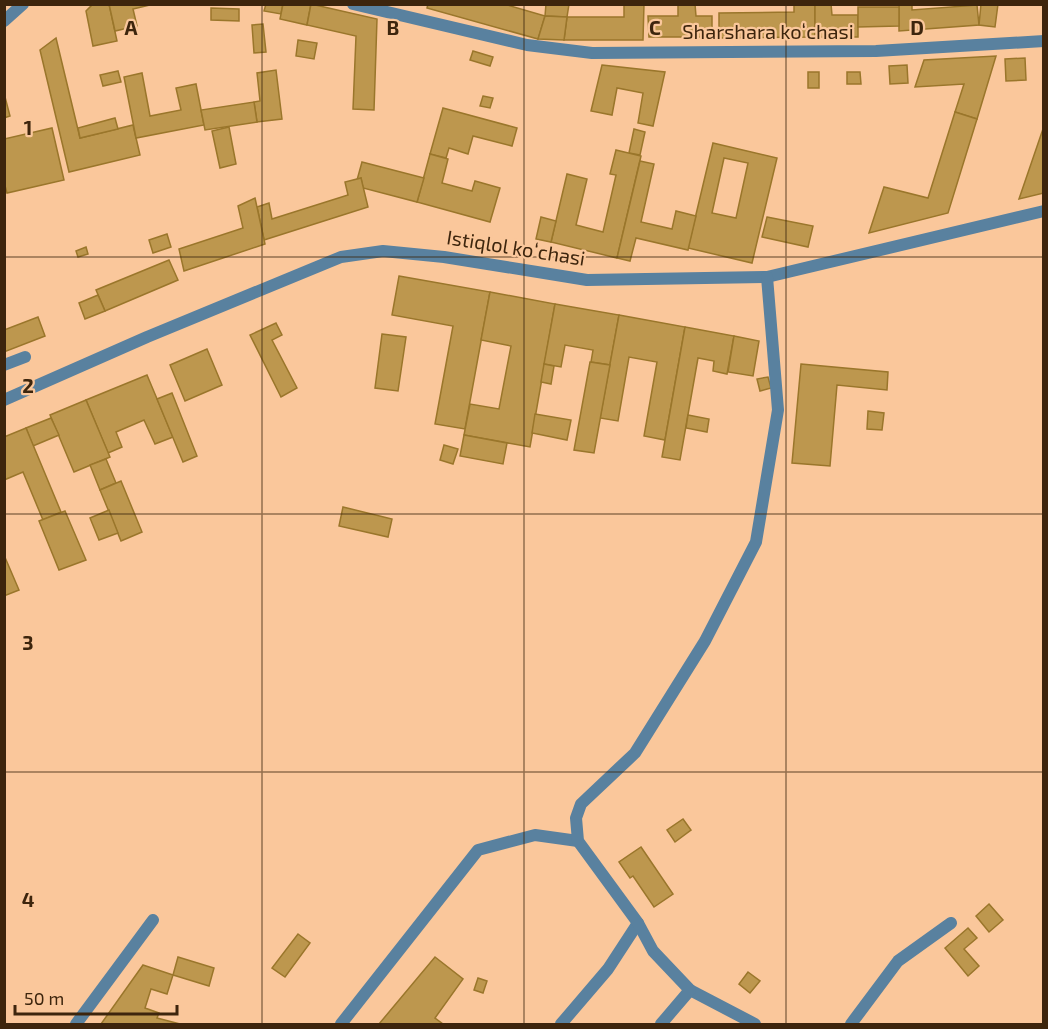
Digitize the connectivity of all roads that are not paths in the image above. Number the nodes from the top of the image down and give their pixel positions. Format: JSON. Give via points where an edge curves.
{"nodes":[{"id":1,"x":23,"y":4,"type":"edge"},
{"id":2,"x":353,"y":4,"type":"edge"},
{"id":3,"x":4,"y":21,"type":"edge"},
{"id":4,"x":1044,"y":41,"type":"edge"},
{"id":5,"x":1044,"y":211,"type":"edge"},
{"id":6,"x":767,"y":277,"type":"junction"},
{"id":7,"x":25,"y":357,"type":"dead end"},
{"id":8,"x":4,"y":365,"type":"edge"},
{"id":9,"x":4,"y":400,"type":"edge"},
{"id":10,"x":578,"y":841,"type":"junction"},
{"id":11,"x":153,"y":920,"type":"dead end"},
{"id":12,"x":638,"y":923,"type":"junction"},
{"id":13,"x":951,"y":923,"type":"dead end"},
{"id":14,"x":690,"y":990,"type":"junction"},
{"id":15,"x":76,"y":1024,"type":"edge"},
{"id":16,"x":341,"y":1024,"type":"edge"},
{"id":17,"x":561,"y":1024,"type":"edge"},
{"id":18,"x":661,"y":1024,"type":"edge"},
{"id":19,"x":755,"y":1024,"type":"edge"},
{"id":20,"x":850,"y":1024,"type":"edge"}],
"edges":[{"from":1,"to":3,"type":"street"},
{"from":2,"to":4,"type":"street","name":"Sharshara koʻchasi","via":[[526,45],[592,53],[876,51]]},
{"from":5,"to":6,"type":"street","name":"Istiqlol koʻchasi"},
{"from":6,"to":9,"type":"street","name":"Istiqlol koʻchasi","via":[[587,280],[383,250],[341,257]]},
{"from":6,"to":10,"type":"street","via":[[778,410],[756,542],[705,641],[635,753],[581,804],[576,818]]},
{"from":7,"to":8,"type":"street"},
{"from":10,"to":12,"type":"street"},
{"from":10,"to":16,"type":"street","via":[[535,835],[478,850]]},
{"from":11,"to":15,"type":"street"},
{"from":12,"to":14,"type":"street","via":[[653,951]]},
{"from":12,"to":17,"type":"street","via":[[608,969]]},
{"from":13,"to":20,"type":"street","via":[[898,961]]},
{"from":14,"to":18,"type":"street"},
{"from":14,"to":19,"type":"street"}]}
